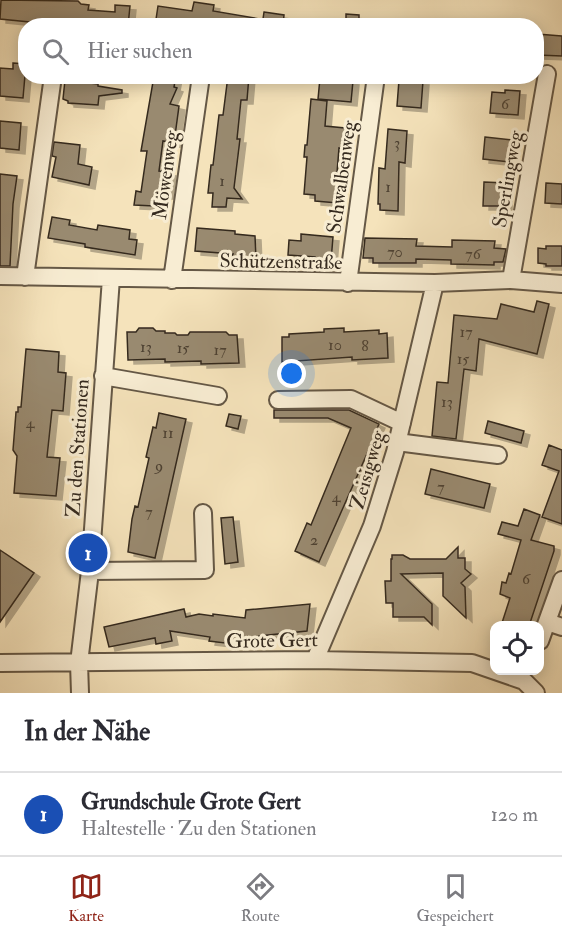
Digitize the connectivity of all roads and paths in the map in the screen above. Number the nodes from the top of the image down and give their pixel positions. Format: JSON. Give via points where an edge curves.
{"nodes":[{"id":1,"x":548,"y":77,"type":"edge"},
{"id":2,"x":52,"y":84,"type":"edge"},
{"id":3,"x":200,"y":84,"type":"edge"},
{"id":4,"x":375,"y":84,"type":"edge"},
{"id":5,"x":0,"y":276,"type":"edge"},
{"id":6,"x":25,"y":277,"type":"junction"},
{"id":7,"x":111,"y":278,"type":"junction"},
{"id":8,"x":172,"y":280,"type":"junction"},
{"id":9,"x":511,"y":280,"type":"junction"},
{"id":10,"x":348,"y":283,"type":"junction"},
{"id":11,"x":435,"y":284,"type":"junction"},
{"id":12,"x":562,"y":284,"type":"edge"},
{"id":13,"x":103,"y":376,"type":"junction"},
{"id":14,"x":218,"y":396,"type":"dead end"},
{"id":15,"x":278,"y":400,"type":"dead end"},
{"id":16,"x":402,"y":423,"type":"junction"},
{"id":17,"x":397,"y":442,"type":"junction"},
{"id":18,"x":498,"y":455,"type":"dead end"},
{"id":19,"x":203,"y":513,"type":"dead end"},
{"id":20,"x":90,"y":571,"type":"junction"},
{"id":21,"x":562,"y":580,"type":"edge"},
{"id":22,"x":555,"y":624,"type":"edge"},
{"id":23,"x":544,"y":636,"type":"edge"},
{"id":24,"x":315,"y":660,"type":"junction"},
{"id":25,"x":0,"y":663,"type":"edge"},
{"id":26,"x":79,"y":663,"type":"junction"},
{"id":27,"x":529,"y":682,"type":"edge"},
{"id":28,"x":80,"y":693,"type":"edge"}],
"edges":[{"from":1,"to":9,"type":"street","name":"Sperlingweg"},
{"from":2,"to":6,"type":"street"},
{"from":3,"to":8,"type":"street","name":"Möwenweg"},
{"from":4,"to":10,"type":"street","name":"Schwalbenweg"},
{"from":5,"to":6,"type":"street","name":"Schützenstraße"},
{"from":6,"to":7,"type":"street","name":"Schützenstraße"},
{"from":7,"to":8,"type":"street","name":"Schützenstraße"},
{"from":7,"to":13,"type":"street","name":"Zu den Stationen"},
{"from":8,"to":10,"type":"street","name":"Schützenstraße"},
{"from":9,"to":11,"type":"street","name":"Schützenstraße"},
{"from":9,"to":12,"type":"street","name":"Schützenstraße"},
{"from":10,"to":11,"type":"street","name":"Schützenstraße"},
{"from":11,"to":16,"type":"street","name":"Zeisigweg"},
{"from":13,"to":14,"type":"street"},
{"from":13,"to":20,"type":"street","name":"Zu den Stationen"},
{"from":15,"to":16,"type":"street","via":[[351,399]]},
{"from":16,"to":17,"type":"street","name":"Zeisigweg"},
{"from":17,"to":18,"type":"street"},
{"from":17,"to":24,"type":"street","name":"Zeisigweg","via":[[372,526]]},
{"from":19,"to":20,"type":"street","via":[[205,570]]},
{"from":20,"to":26,"type":"street","name":"Zu den Stationen"},
{"from":21,"to":22,"type":"street"},
{"from":22,"to":23,"type":"street"},
{"from":24,"to":26,"type":"street","name":"Grote Gert"},
{"from":24,"to":27,"type":"street","name":"Grote Gert","via":[[472,663]]},
{"from":25,"to":26,"type":"street","name":"Grote Gert"},
{"from":26,"to":28,"type":"street","name":"Zu den Stationen"}]}
